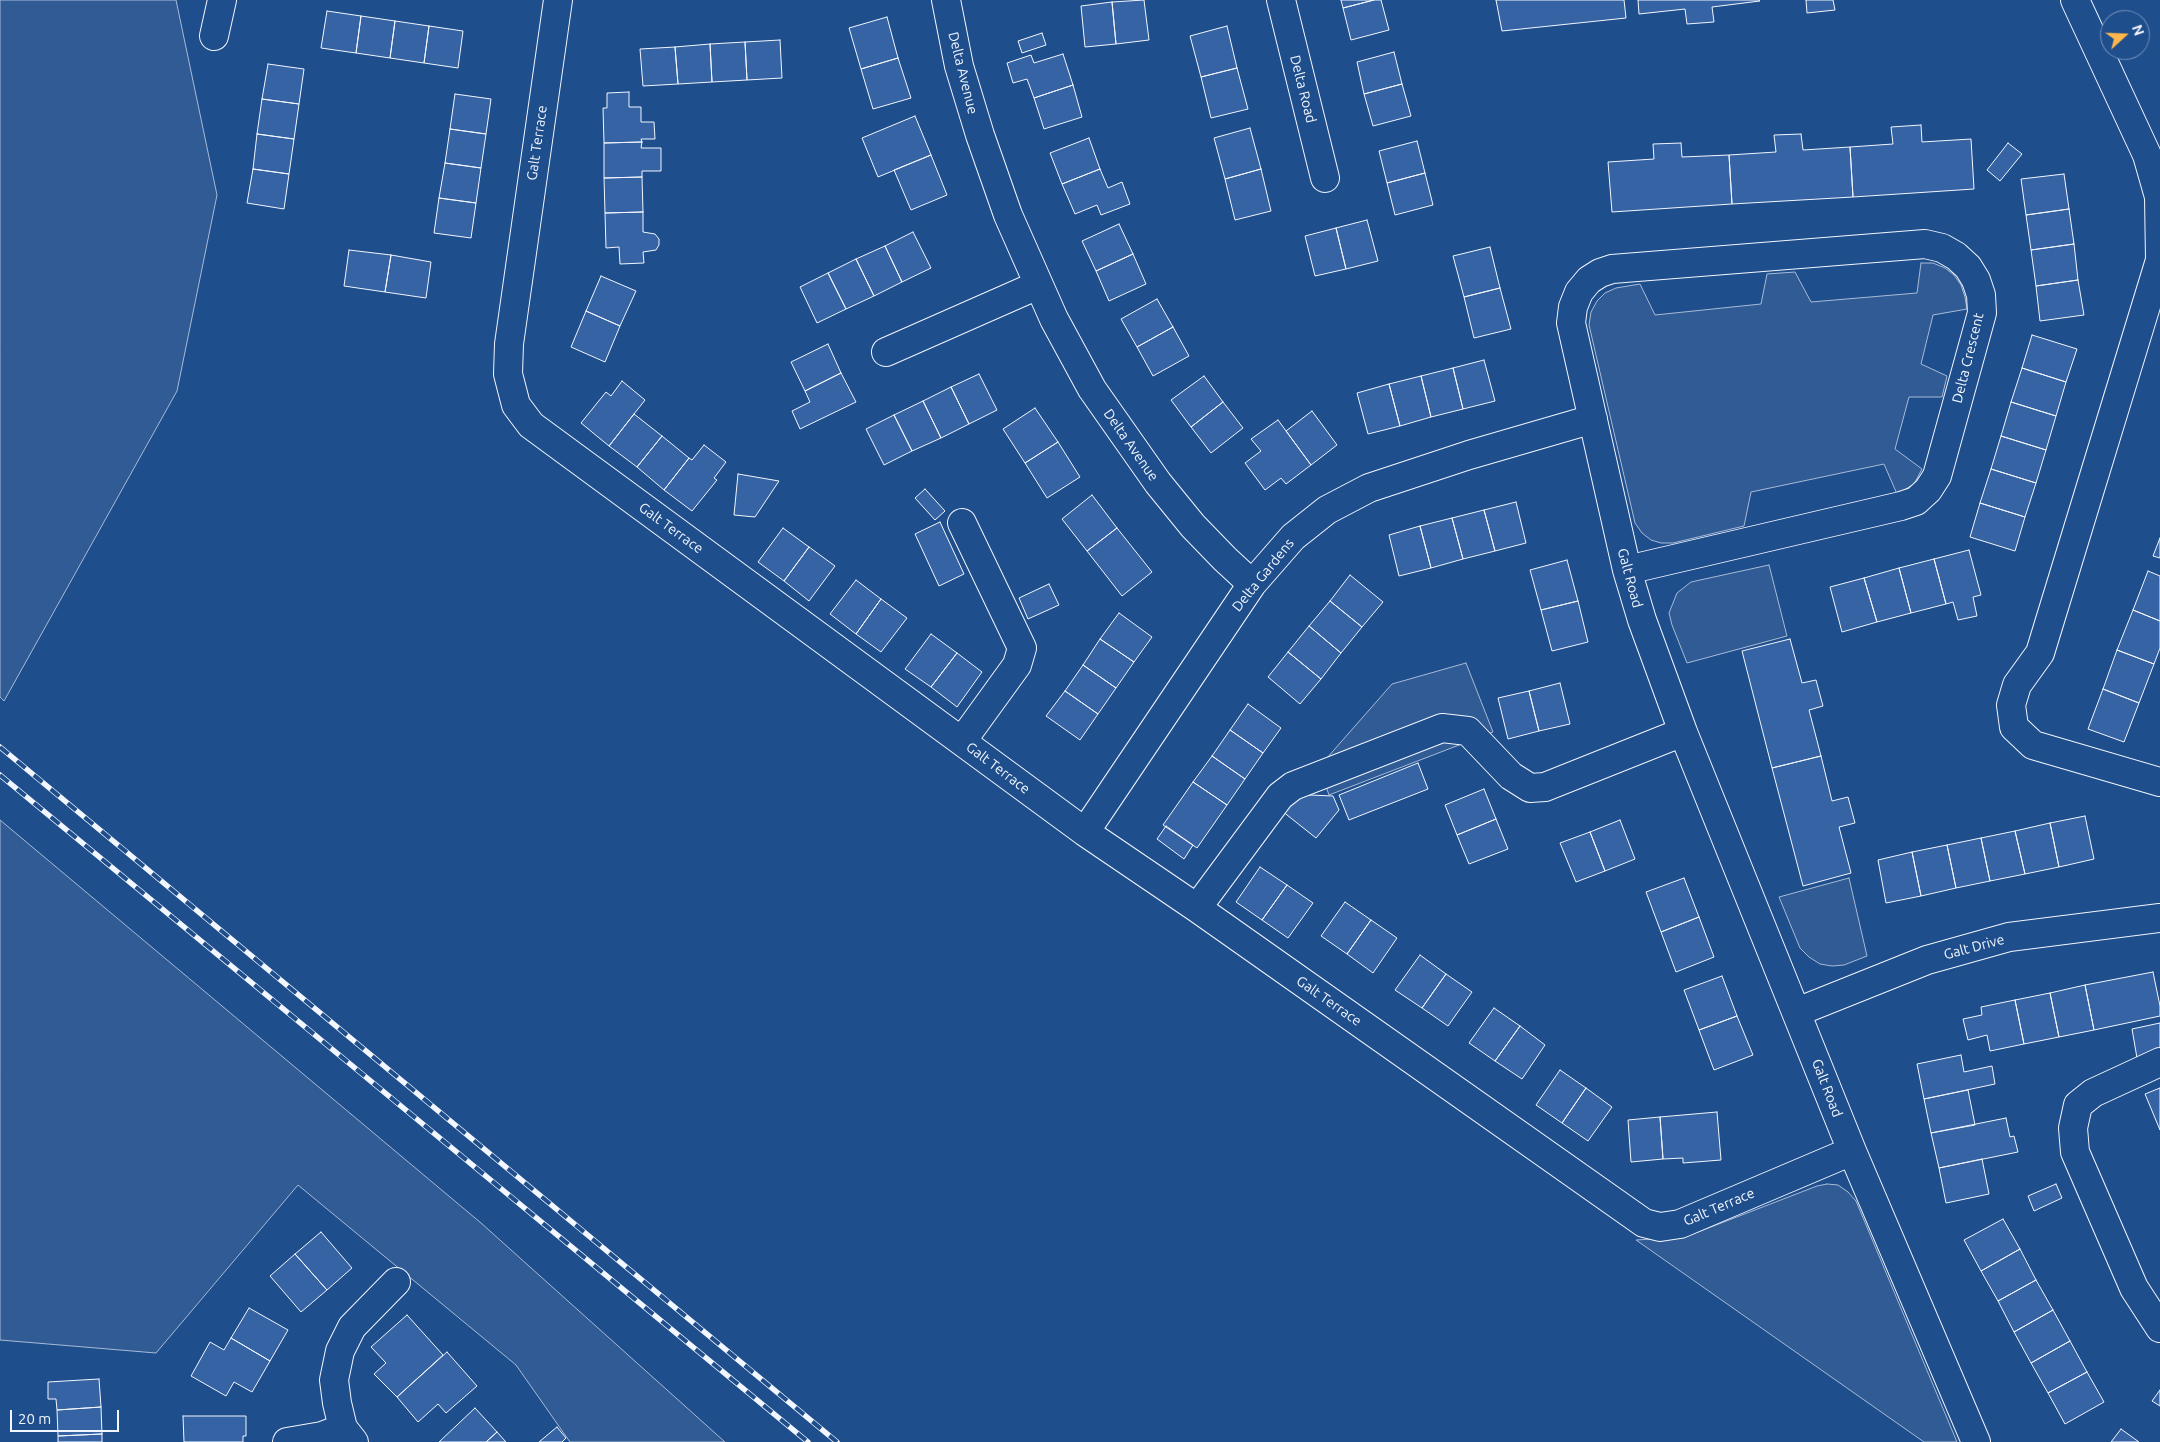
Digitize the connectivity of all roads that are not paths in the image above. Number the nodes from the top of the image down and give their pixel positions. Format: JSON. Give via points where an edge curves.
{"nodes":[{"id":1,"x":222,"y":0,"type":"edge"},
{"id":2,"x":558,"y":0,"type":"edge"},
{"id":3,"x":946,"y":0,"type":"edge"},
{"id":4,"x":1281,"y":0,"type":"edge"},
{"id":5,"x":2075,"y":0,"type":"edge"},
{"id":6,"x":214,"y":36,"type":"dead end"},
{"id":7,"x":1325,"y":178,"type":"dead end"},
{"id":8,"x":1038,"y":285,"type":"junction"},
{"id":9,"x":886,"y":352,"type":"dead end"},
{"id":10,"x":1593,"y":419,"type":"junction"},
{"id":11,"x":962,"y":523,"type":"dead end"},
{"id":12,"x":1628,"y":570,"type":"junction"},
{"id":13,"x":1252,"y":584,"type":"junction"},
{"id":14,"x":1683,"y":732,"type":"junction"},
{"id":15,"x":962,"y":740,"type":"junction"},
{"id":16,"x":2160,"y":782,"type":"edge"},
{"id":17,"x":1085,"y":832,"type":"junction"},
{"id":18,"x":1197,"y":908,"type":"junction"},
{"id":19,"x":2160,"y":918,"type":"edge"},
{"id":20,"x":1797,"y":1012,"type":"junction"},
{"id":21,"x":2160,"y":1062,"type":"edge"},
{"id":22,"x":1852,"y":1152,"type":"junction"},
{"id":23,"x":396,"y":1282,"type":"dead end"},
{"id":24,"x":2160,"y":1328,"type":"edge"},
{"id":25,"x":348,"y":1435,"type":"edge"},
{"id":26,"x":288,"y":1442,"type":"edge"},
{"id":27,"x":1976,"y":1442,"type":"edge"}],
"edges":[{"from":1,"to":6,"type":"street"},
{"from":2,"to":15,"type":"street","name":"Galt Terrace","via":[[509,344],[508,374],[516,406],[531,426]]},
{"from":3,"to":8,"type":"street","name":"Delta Avenue","via":[[959,66],[980,135],[1008,215]]},
{"from":4,"to":7,"type":"street","name":"Delta Road"},
{"from":5,"to":16,"type":"street","via":[[2147,155],[2159,197],[2160,260],[2040,653],[2017,685],[2011,705],[2014,727],[2033,745]]},
{"from":8,"to":9,"type":"street"},
{"from":8,"to":13,"type":"street","name":"Delta Avenue","via":[[1092,389],[1126,440],[1193,526]]},
{"from":10,"to":12,"type":"street","name":"Galt Road"},
{"from":10,"to":12,"type":"street","name":"Delta Crescent","via":[[1571,323],[1573,307],[1589,280],[1612,269],[1925,244],[1956,256],[1968,267],[1981,294],[1982,313],[1937,476],[1916,501]]},
{"from":10,"to":13,"type":"street","name":"Delta Gardens","via":[[1369,488],[1327,510],[1293,536]]},
{"from":11,"to":15,"type":"street","via":[[1022,648],[1017,665]]},
{"from":12,"to":14,"type":"street","name":"Galt Road","via":[[1642,620]]},
{"from":13,"to":17,"type":"street","name":"Delta Gardens"},
{"from":14,"to":18,"type":"street","via":[[1545,787],[1530,788],[1511,776],[1468,731],[1442,728],[1293,786],[1280,796]]},
{"from":14,"to":20,"type":"street","name":"Galt Road"},
{"from":15,"to":17,"type":"street","name":"Galt Terrace"},
{"from":17,"to":18,"type":"street","name":"Galt Terrace"},
{"from":18,"to":22,"type":"street","name":"Galt Terrace","via":[[1644,1223],[1660,1227],[1680,1224]]},
{"from":19,"to":20,"type":"street","name":"Galt Drive","via":[[2009,938],[1927,960]]},
{"from":20,"to":22,"type":"street","name":"Galt Road"},
{"from":21,"to":24,"type":"street","via":[[2093,1093],[2078,1105],[2073,1128],[2075,1152],[2134,1288]]},
{"from":22,"to":27,"type":"street","name":"Galt Road"},
{"from":23,"to":25,"type":"street","via":[[352,1328],[340,1351],[334,1380]]},
{"from":25,"to":26,"type":"street"}]}
